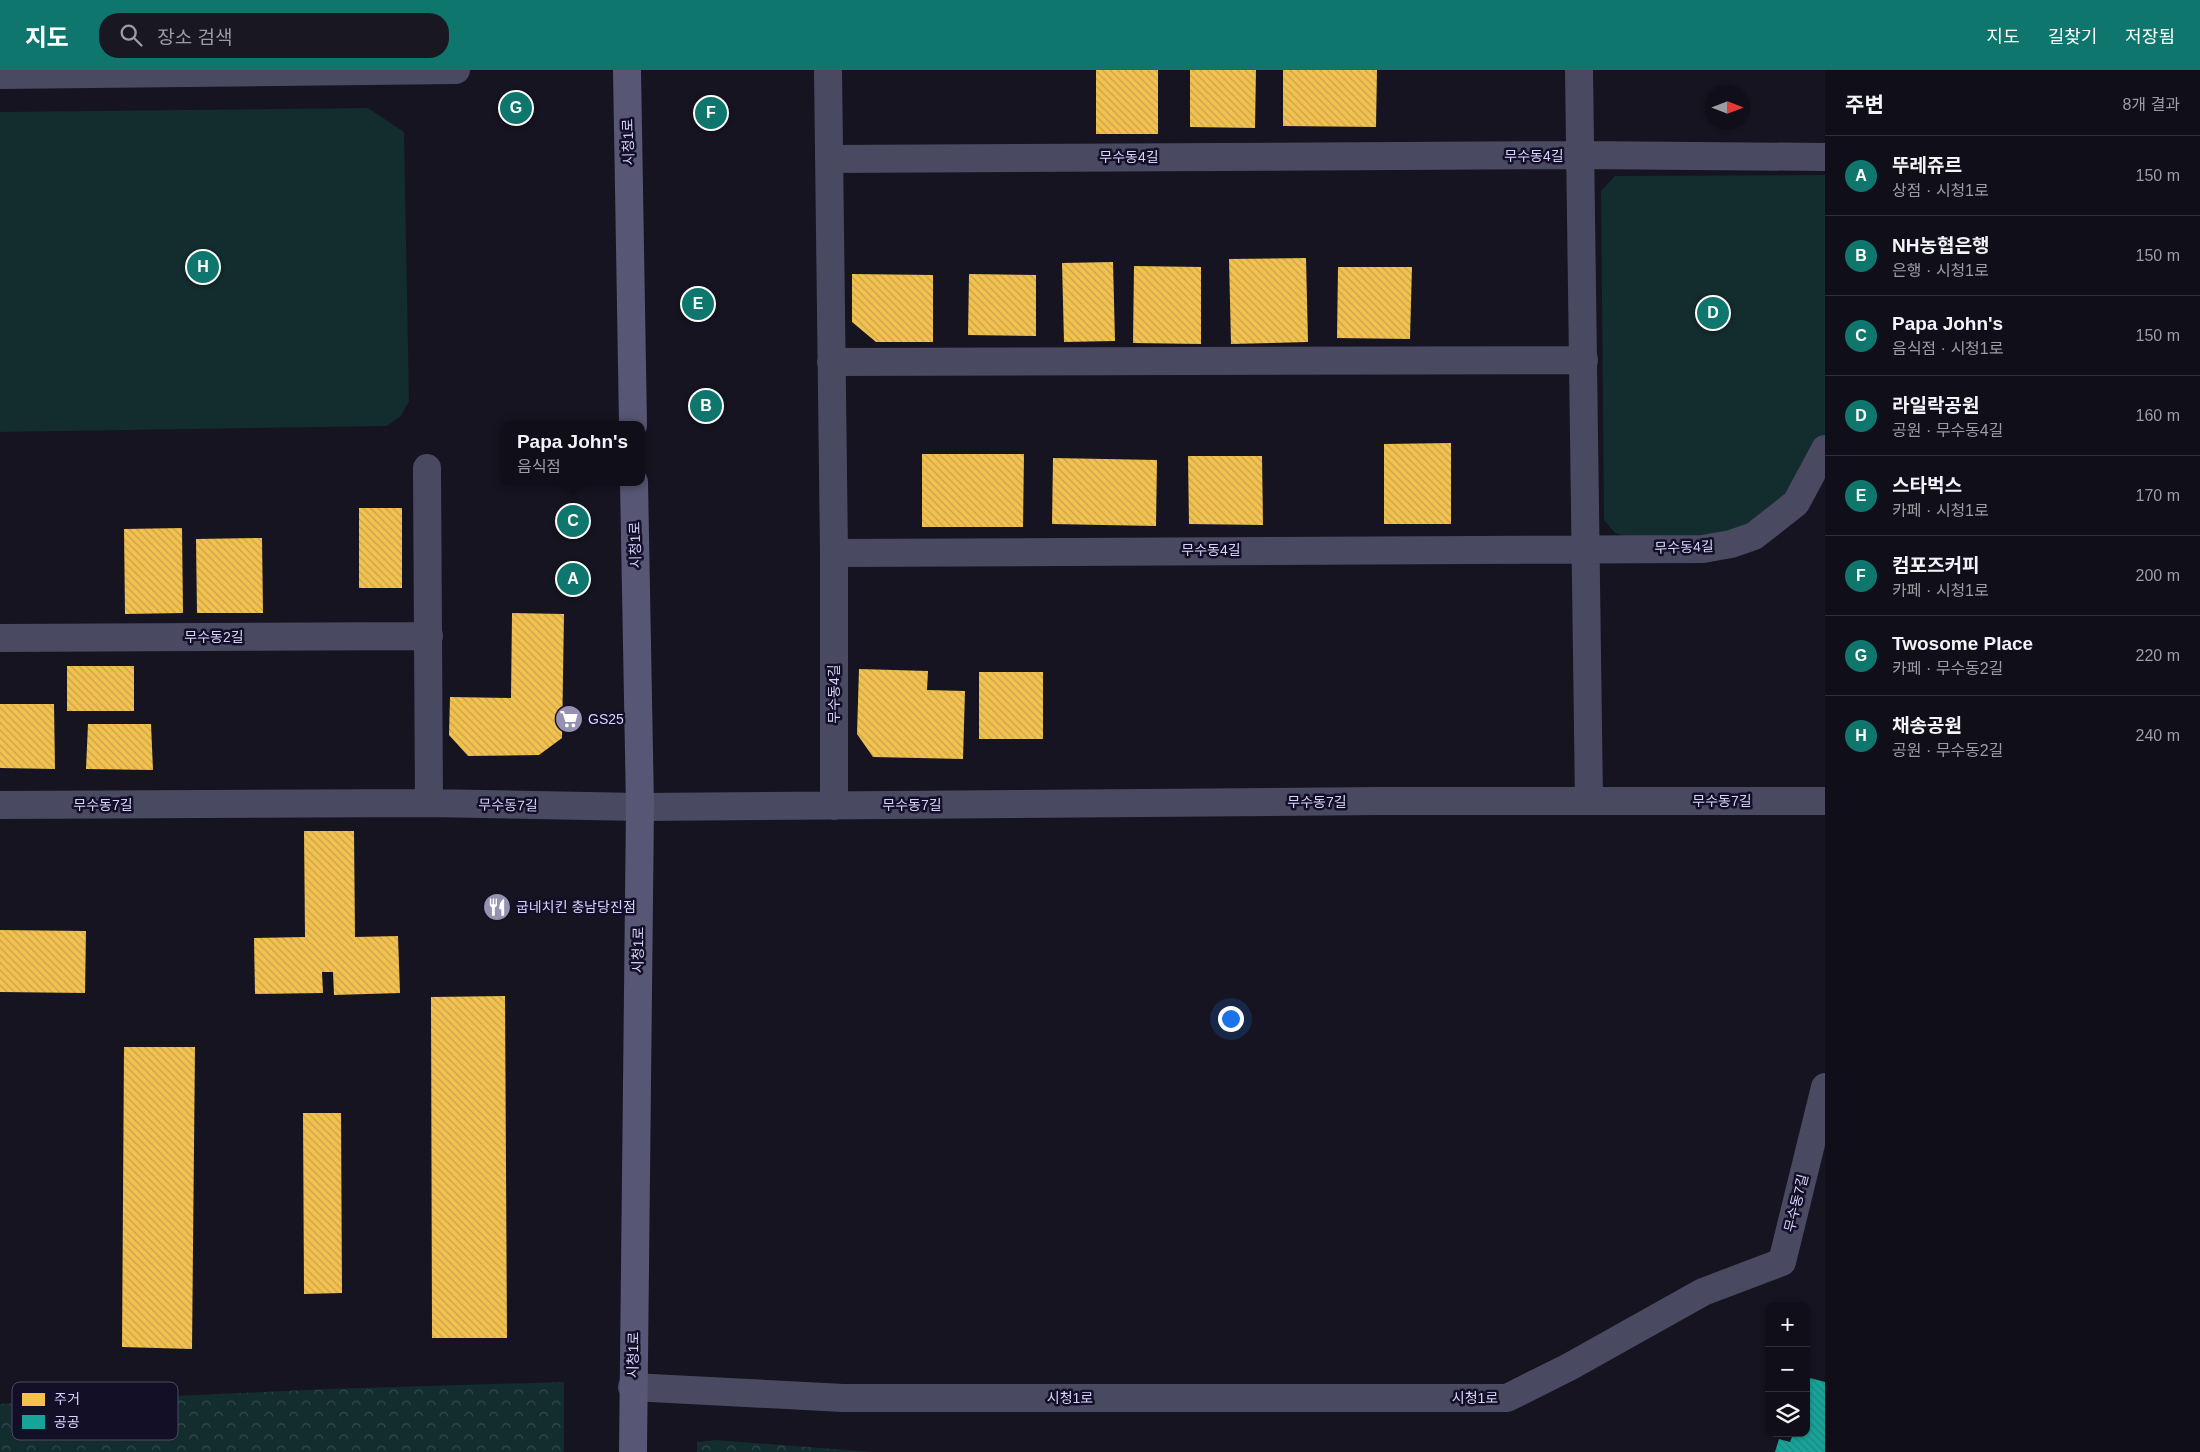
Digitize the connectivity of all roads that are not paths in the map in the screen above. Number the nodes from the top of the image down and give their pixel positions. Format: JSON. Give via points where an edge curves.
{"nodes":[{"id":1,"x":456,"y":70,"type":"edge"},
{"id":2,"x":627,"y":70,"type":"edge"},
{"id":3,"x":828,"y":70,"type":"edge"},
{"id":4,"x":1579,"y":70,"type":"edge"},
{"id":5,"x":0,"y":75,"type":"edge"},
{"id":6,"x":1580,"y":155,"type":"junction"},
{"id":7,"x":1825,"y":157,"type":"edge"},
{"id":8,"x":829,"y":159,"type":"junction"},
{"id":9,"x":1584,"y":360,"type":"junction"},
{"id":10,"x":831,"y":362,"type":"junction"},
{"id":11,"x":633,"y":421,"type":"edge"},
{"id":12,"x":1825,"y":449,"type":"edge"},
{"id":13,"x":427,"y":468,"type":"dead end"},
{"id":14,"x":634,"y":486,"type":"edge"},
{"id":15,"x":1587,"y":548,"type":"junction"},
{"id":16,"x":834,"y":553,"type":"junction"},
{"id":17,"x":429,"y":636,"type":"junction"},
{"id":18,"x":0,"y":638,"type":"edge"},
{"id":19,"x":1590,"y":801,"type":"junction"},
{"id":20,"x":1825,"y":801,"type":"edge"},
{"id":21,"x":429,"y":804,"type":"junction"},
{"id":22,"x":0,"y":805,"type":"edge"},
{"id":23,"x":834,"y":806,"type":"junction"},
{"id":24,"x":640,"y":807,"type":"junction"},
{"id":25,"x":1825,"y":1087,"type":"edge"},
{"id":26,"x":632,"y":1387,"type":"junction"},
{"id":27,"x":1507,"y":1398,"type":"joint"},
{"id":28,"x":633,"y":1452,"type":"edge"}],
"edges":[{"from":1,"to":5,"type":"street"},
{"from":2,"to":11,"type":"street","name":"시청1로"},
{"from":3,"to":8,"type":"street","name":"무수동4길"},
{"from":4,"to":6,"type":"street","name":"무수동4길"},
{"from":6,"to":7,"type":"street","name":"무수동4길"},
{"from":6,"to":8,"type":"street","name":"무수동4길"},
{"from":6,"to":9,"type":"street","name":"무수동4길"},
{"from":8,"to":10,"type":"street","name":"무수동4길"},
{"from":9,"to":10,"type":"street"},
{"from":9,"to":15,"type":"street","name":"무수동4길"},
{"from":10,"to":16,"type":"street","name":"무수동4길"},
{"from":12,"to":15,"type":"street","name":"무수동4길","via":[[1796,503],[1754,536],[1731,544],[1703,548]]},
{"from":13,"to":17,"type":"street"},
{"from":14,"to":24,"type":"street","name":"시청1로"},
{"from":15,"to":16,"type":"street","name":"무수동4길"},
{"from":15,"to":19,"type":"street","name":"무수동4길"},
{"from":16,"to":23,"type":"street","name":"무수동4길"},
{"from":17,"to":18,"type":"street","name":"무수동2길"},
{"from":17,"to":21,"type":"street"},
{"from":19,"to":20,"type":"street","name":"무수동7길"},
{"from":19,"to":23,"type":"street","name":"무수동7길"},
{"from":21,"to":22,"type":"street","name":"무수동7길"},
{"from":21,"to":24,"type":"street","name":"무수동7길"},
{"from":23,"to":24,"type":"street","name":"무수동7길"},
{"from":24,"to":26,"type":"street","name":"시청1로"},
{"from":25,"to":27,"type":"street","name":"무수동7길","via":[[1782,1262],[1703,1292],[1569,1368]]},
{"from":26,"to":27,"type":"street","name":"시청1로","via":[[843,1398]]},
{"from":26,"to":28,"type":"street","name":"시청1로"}]}
